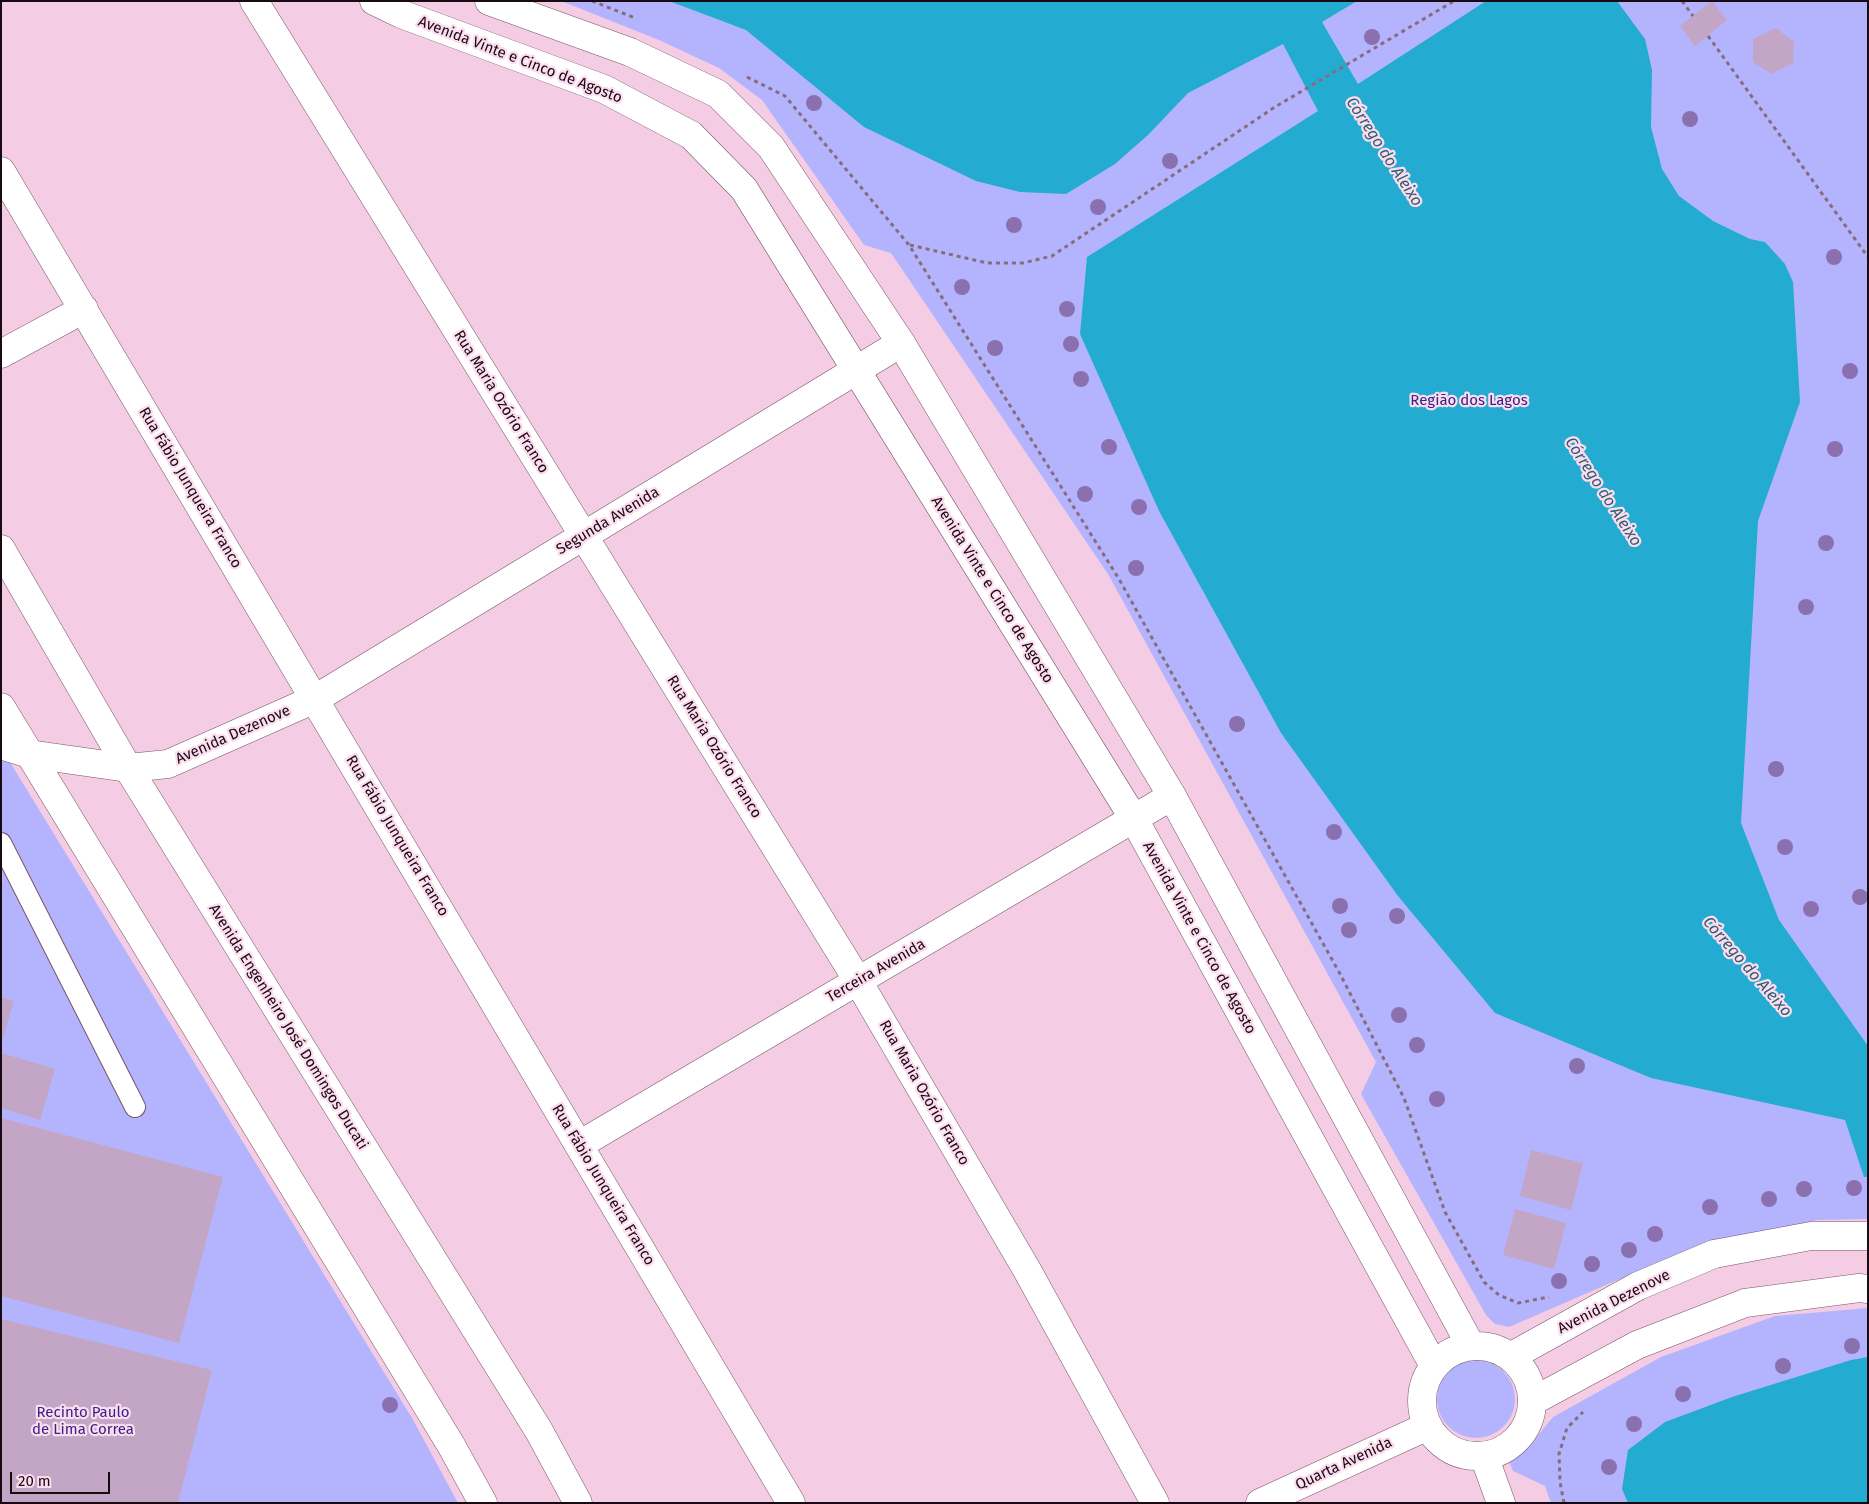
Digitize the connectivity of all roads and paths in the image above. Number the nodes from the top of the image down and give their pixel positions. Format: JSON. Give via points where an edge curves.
{"nodes":[{"id":1,"x":254,"y":1,"type":"edge"},
{"id":2,"x":374,"y":1,"type":"edge"},
{"id":3,"x":489,"y":1,"type":"edge"},
{"id":4,"x":592,"y":1,"type":"edge"},
{"id":5,"x":1454,"y":1,"type":"edge"},
{"id":6,"x":1682,"y":1,"type":"edge"},
{"id":7,"x":1693,"y":16,"type":"dead end"},
{"id":8,"x":639,"y":20,"type":"dead end"},
{"id":9,"x":1708,"y":36,"type":"dead end"},
{"id":10,"x":742,"y":74,"type":"dead end"},
{"id":11,"x":1,"y":171,"type":"edge"},
{"id":12,"x":909,"y":245,"type":"junction"},
{"id":13,"x":1868,"y":257,"type":"edge"},
{"id":14,"x":84,"y":310,"type":"junction"},
{"id":15,"x":901,"y":343,"type":"junction"},
{"id":16,"x":1,"y":354,"type":"edge"},
{"id":17,"x":856,"y":370,"type":"junction"},
{"id":18,"x":584,"y":536,"type":"junction"},
{"id":19,"x":1,"y":549,"type":"edge"},
{"id":20,"x":315,"y":699,"type":"junction"},
{"id":21,"x":1,"y":707,"type":"edge"},
{"id":22,"x":1,"y":745,"type":"edge"},
{"id":23,"x":29,"y":754,"type":"junction"},
{"id":24,"x":128,"y":768,"type":"junction"},
{"id":25,"x":1172,"y":796,"type":"junction"},
{"id":26,"x":1134,"y":819,"type":"junction"},
{"id":27,"x":1,"y":843,"type":"edge"},
{"id":28,"x":858,"y":981,"type":"junction"},
{"id":29,"x":135,"y":1107,"type":"dead end"},
{"id":30,"x":579,"y":1145,"type":"junction"},
{"id":31,"x":1868,"y":1236,"type":"edge"},
{"id":32,"x":1868,"y":1289,"type":"edge"},
{"id":33,"x":1557,"y":1294,"type":"dead end"},
{"id":34,"x":1472,"y":1346,"type":"junction"},
{"id":35,"x":1510,"y":1356,"type":"junction"},
{"id":36,"x":1434,"y":1366,"type":"junction"},
{"id":37,"x":1533,"y":1401,"type":"junction"},
{"id":38,"x":1586,"y":1408,"type":"dead end"},
{"id":39,"x":1428,"y":1426,"type":"junction"},
{"id":40,"x":1484,"y":1456,"type":"junction"},
{"id":41,"x":482,"y":1503,"type":"edge"},
{"id":42,"x":578,"y":1503,"type":"edge"},
{"id":43,"x":791,"y":1503,"type":"edge"},
{"id":44,"x":1155,"y":1503,"type":"edge"},
{"id":45,"x":1260,"y":1503,"type":"edge"},
{"id":46,"x":1501,"y":1503,"type":"edge"},
{"id":47,"x":1564,"y":1503,"type":"edge"}],
"edges":[{"from":1,"to":18,"type":"street","name":"Rua Maria Ozório Franco"},
{"from":2,"to":17,"type":"street","name":"Avenida Vinte e Cinco de Agosto","via":[[604,89],[691,135],[744,189]]},
{"from":3,"to":15,"type":"street","via":[[630,52],[718,94],[771,147]]},
{"from":4,"to":8,"type":"path"},
{"from":5,"to":12,"type":"path","via":[[1275,107],[1052,256],[1023,263],[987,263]]},
{"from":6,"to":7,"type":"path"},
{"from":9,"to":13,"type":"path"},
{"from":10,"to":12,"type":"path","via":[[785,96]]},
{"from":11,"to":14,"type":"street","name":"Rua Fábio Junqueira Franco"},
{"from":12,"to":33,"type":"path","via":[[1120,579],[1330,955],[1404,1098],[1445,1212],[1484,1282],[1499,1295],[1518,1303]]},
{"from":14,"to":16,"type":"street"},
{"from":14,"to":20,"type":"street","name":"Rua Fábio Junqueira Franco"},
{"from":15,"to":17,"type":"street","name":"Segunda Avenida"},
{"from":15,"to":25,"type":"street"},
{"from":17,"to":18,"type":"street","name":"Segunda Avenida"},
{"from":17,"to":26,"type":"street","name":"Avenida Vinte e Cinco de Agosto"},
{"from":18,"to":20,"type":"street","name":"Segunda Avenida"},
{"from":18,"to":28,"type":"street","name":"Rua Maria Ozório Franco"},
{"from":19,"to":24,"type":"street","name":"Avenida Engenheiro José Domingos Ducati"},
{"from":20,"to":24,"type":"street","name":"Avenida Dezenove","via":[[168,764]]},
{"from":20,"to":30,"type":"street","name":"Rua Fábio Junqueira Franco"},
{"from":21,"to":23,"type":"street"},
{"from":22,"to":23,"type":"street","name":"Avenida Dezenove"},
{"from":23,"to":24,"type":"street","name":"Avenida Dezenove"},
{"from":23,"to":41,"type":"street","via":[[451,1444]]},
{"from":24,"to":42,"type":"street","name":"Avenida Engenheiro José Domingos Ducati","via":[[539,1431]]},
{"from":25,"to":26,"type":"street","name":"Terceira Avenida"},
{"from":25,"to":34,"type":"street"},
{"from":26,"to":28,"type":"street","name":"Terceira Avenida"},
{"from":26,"to":36,"type":"street","name":"Avenida Vinte e Cinco de Agosto"},
{"from":27,"to":29,"type":"lane"},
{"from":28,"to":30,"type":"street","name":"Terceira Avenida"},
{"from":28,"to":44,"type":"street","name":"Rua Maria Ozório Franco","via":[[1027,1270]]},
{"from":30,"to":43,"type":"street","name":"Rua Fábio Junqueira Franco"},
{"from":31,"to":35,"type":"street","name":"Avenida Dezenove","via":[[1811,1236],[1714,1254],[1638,1286]]},
{"from":32,"to":37,"type":"street","via":[[1745,1303],[1637,1345]]},
{"from":34,"to":35,"type":"street","via":[[1492,1347]]},
{"from":34,"to":36,"type":"street","via":[[1450,1352]]},
{"from":35,"to":37,"type":"street","via":[[1527,1376]]},
{"from":36,"to":39,"type":"street","via":[[1424,1384],[1422,1398]]},
{"from":37,"to":40,"type":"street","via":[[1527,1427],[1509,1447]]},
{"from":38,"to":47,"type":"path","via":[[1567,1428],[1559,1454]]},
{"from":39,"to":40,"type":"street","via":[[1442,1444],[1462,1454]]},
{"from":39,"to":45,"type":"street","name":"Quarta Avenida"},
{"from":40,"to":46,"type":"street"}]}
